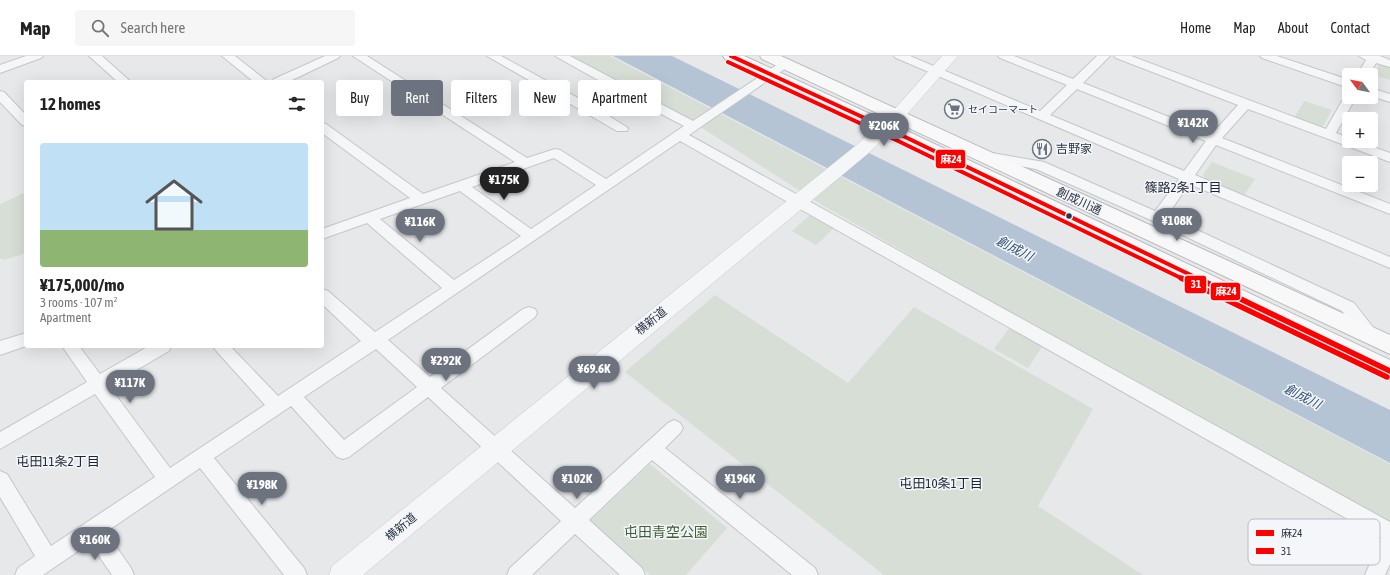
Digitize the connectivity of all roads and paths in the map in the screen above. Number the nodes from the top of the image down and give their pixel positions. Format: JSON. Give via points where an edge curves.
{"nodes":[{"id":1,"x":37,"y":56,"type":"edge"},
{"id":2,"x":95,"y":56,"type":"edge"},
{"id":3,"x":228,"y":56,"type":"edge"},
{"id":4,"x":334,"y":56,"type":"edge"},
{"id":5,"x":359,"y":56,"type":"edge"},
{"id":6,"x":493,"y":56,"type":"edge"},
{"id":7,"x":561,"y":56,"type":"edge"},
{"id":8,"x":731,"y":56,"type":"edge"},
{"id":9,"x":768,"y":56,"type":"edge"},
{"id":10,"x":900,"y":56,"type":"edge"},
{"id":11,"x":950,"y":56,"type":"edge"},
{"id":12,"x":1004,"y":56,"type":"edge"},
{"id":13,"x":1104,"y":56,"type":"edge"},
{"id":14,"x":1120,"y":56,"type":"edge"},
{"id":15,"x":1266,"y":56,"type":"edge"},
{"id":16,"x":1371,"y":57,"type":"edge"},
{"id":17,"x":785,"y":64,"type":"junction"},
{"id":18,"x":1390,"y":64,"type":"edge"},
{"id":19,"x":1366,"y":68,"type":"edge"},
{"id":20,"x":0,"y":69,"type":"edge"},
{"id":21,"x":936,"y":71,"type":"junction"},
{"id":22,"x":769,"y":74,"type":"junction"},
{"id":23,"x":123,"y":80,"type":"edge"},
{"id":24,"x":259,"y":80,"type":"edge"},
{"id":25,"x":282,"y":80,"type":"edge"},
{"id":26,"x":606,"y":80,"type":"edge"},
{"id":27,"x":1342,"y":82,"type":"edge"},
{"id":28,"x":1075,"y":84,"type":"junction"},
{"id":29,"x":1378,"y":94,"type":"edge"},
{"id":30,"x":0,"y":95,"type":"edge"},
{"id":31,"x":1390,"y":98,"type":"edge"},
{"id":32,"x":578,"y":104,"type":"edge"},
{"id":33,"x":1246,"y":104,"type":"junction"},
{"id":34,"x":1346,"y":104,"type":"edge"},
{"id":35,"x":661,"y":106,"type":"edge"},
{"id":36,"x":1043,"y":115,"type":"junction"},
{"id":37,"x":599,"y":116,"type":"edge"},
{"id":38,"x":24,"y":120,"type":"edge"},
{"id":39,"x":699,"y":122,"type":"junction"},
{"id":40,"x":890,"y":122,"type":"junction"},
{"id":41,"x":324,"y":128,"type":"edge"},
{"id":42,"x":622,"y":128,"type":"dead end"},
{"id":43,"x":679,"y":135,"type":"junction"},
{"id":44,"x":1329,"y":135,"type":"junction"},
{"id":45,"x":1214,"y":139,"type":"junction"},
{"id":46,"x":981,"y":155,"type":"junction"},
{"id":47,"x":1390,"y":158,"type":"edge"},
{"id":48,"x":526,"y":163,"type":"junction"},
{"id":49,"x":1186,"y":176,"type":"junction"},
{"id":50,"x":606,"y":185,"type":"junction"},
{"id":51,"x":462,"y":186,"type":"junction"},
{"id":52,"x":422,"y":200,"type":"junction"},
{"id":53,"x":799,"y":201,"type":"junction"},
{"id":54,"x":1390,"y":209,"type":"edge"},
{"id":55,"x":370,"y":218,"type":"junction"},
{"id":56,"x":1158,"y":218,"type":"junction"},
{"id":57,"x":324,"y":233,"type":"edge"},
{"id":58,"x":531,"y":236,"type":"junction"},
{"id":59,"x":1390,"y":263,"type":"edge"},
{"id":60,"x":453,"y":288,"type":"junction"},
{"id":61,"x":324,"y":296,"type":"edge"},
{"id":62,"x":529,"y":313,"type":"dead end"},
{"id":63,"x":1370,"y":336,"type":"junction"},
{"id":64,"x":24,"y":340,"type":"edge"},
{"id":65,"x":376,"y":340,"type":"junction"},
{"id":66,"x":1390,"y":345,"type":"edge"},
{"id":67,"x":0,"y":348,"type":"edge"},
{"id":68,"x":71,"y":348,"type":"edge"},
{"id":69,"x":160,"y":348,"type":"edge"},
{"id":70,"x":222,"y":348,"type":"edge"},
{"id":71,"x":1390,"y":371,"type":"edge"},
{"id":72,"x":97,"y":384,"type":"junction"},
{"id":73,"x":430,"y":388,"type":"junction"},
{"id":74,"x":292,"y":396,"type":"junction"},
{"id":75,"x":277,"y":406,"type":"junction"},
{"id":76,"x":674,"y":428,"type":"dead end"},
{"id":77,"x":0,"y":441,"type":"edge"},
{"id":78,"x":497,"y":447,"type":"junction"},
{"id":79,"x":652,"y":448,"type":"junction"},
{"id":80,"x":201,"y":456,"type":"junction"},
{"id":81,"x":167,"y":479,"type":"junction"},
{"id":82,"x":0,"y":480,"type":"edge"},
{"id":83,"x":575,"y":519,"type":"junction"},
{"id":84,"x":1367,"y":519,"type":"edge"},
{"id":85,"x":1380,"y":526,"type":"edge"},
{"id":86,"x":92,"y":529,"type":"junction"},
{"id":87,"x":1390,"y":532,"type":"edge"},
{"id":88,"x":1390,"y":541,"type":"edge"},
{"id":89,"x":48,"y":559,"type":"junction"},
{"id":90,"x":1380,"y":564,"type":"edge"},
{"id":91,"x":1379,"y":565,"type":"edge"},
{"id":92,"x":25,"y":575,"type":"edge"},
{"id":93,"x":124,"y":575,"type":"edge"},
{"id":94,"x":298,"y":575,"type":"edge"},
{"id":95,"x":342,"y":575,"type":"edge"},
{"id":96,"x":517,"y":575,"type":"edge"},
{"id":97,"x":635,"y":575,"type":"edge"},
{"id":98,"x":808,"y":575,"type":"edge"},
{"id":99,"x":1375,"y":575,"type":"edge"}],
"edges":[{"from":1,"to":20,"type":"street"},
{"from":2,"to":23,"type":"street"},
{"from":3,"to":24,"type":"street"},
{"from":4,"to":25,"type":"street"},
{"from":5,"to":48,"type":"street"},
{"from":6,"to":32,"type":"street"},
{"from":7,"to":26,"type":"street"},
{"from":8,"to":22,"type":"highway","name":"創成川通"},
{"from":9,"to":17,"type":"highway","name":"創成川通"},
{"from":10,"to":21,"type":"street"},
{"from":11,"to":21,"type":"street","name":"横新道"},
{"from":12,"to":28,"type":"street"},
{"from":13,"to":28,"type":"street"},
{"from":14,"to":33,"type":"street"},
{"from":15,"to":27,"type":"street"},
{"from":16,"to":18,"type":"street"},
{"from":16,"to":19,"type":"street"},
{"from":17,"to":22,"type":"street"},
{"from":17,"to":40,"type":"highway","name":"創成川通"},
{"from":21,"to":36,"type":"street"},
{"from":21,"to":40,"type":"street","name":"横新道"},
{"from":22,"to":39,"type":"street"},
{"from":22,"to":40,"type":"highway","name":"創成川通"},
{"from":28,"to":36,"type":"street"},
{"from":28,"to":45,"type":"street"},
{"from":29,"to":31,"type":"street"},
{"from":30,"to":38,"type":"street"},
{"from":33,"to":44,"type":"street"},
{"from":33,"to":45,"type":"street"},
{"from":34,"to":44,"type":"street"},
{"from":35,"to":39,"type":"street"},
{"from":36,"to":49,"type":"street"},
{"from":37,"to":42,"type":"street"},
{"from":39,"to":43,"type":"street"},
{"from":40,"to":46,"type":"highway","name":"創成川通"},
{"from":40,"to":53,"type":"street","name":"横新道"},
{"from":40,"to":71,"type":"highway","name":"創成川通"},
{"from":41,"to":52,"type":"street"},
{"from":43,"to":50,"type":"street"},
{"from":43,"to":53,"type":"street"},
{"from":44,"to":47,"type":"street"},
{"from":45,"to":49,"type":"street"},
{"from":45,"to":54,"type":"street"},
{"from":46,"to":56,"type":"street","via":[[1039,165]]},
{"from":46,"to":63,"type":"highway","name":"創成川通"},
{"from":48,"to":50,"type":"street","via":[[555,153]]},
{"from":48,"to":51,"type":"street"},
{"from":49,"to":56,"type":"street"},
{"from":49,"to":59,"type":"street"},
{"from":50,"to":58,"type":"street"},
{"from":51,"to":52,"type":"street"},
{"from":51,"to":58,"type":"street"},
{"from":52,"to":55,"type":"street"},
{"from":53,"to":78,"type":"street","name":"横新道"},
{"from":53,"to":84,"type":"street"},
{"from":55,"to":57,"type":"street"},
{"from":55,"to":60,"type":"street"},
{"from":56,"to":63,"type":"street","via":[[1348,307]]},
{"from":58,"to":60,"type":"street"},
{"from":60,"to":65,"type":"street"},
{"from":61,"to":65,"type":"street","via":[[366,336]]},
{"from":62,"to":73,"type":"street"},
{"from":63,"to":66,"type":"highway","name":"創成川通"},
{"from":64,"to":67,"type":"street"},
{"from":65,"to":73,"type":"street"},
{"from":65,"to":74,"type":"street"},
{"from":68,"to":72,"type":"street"},
{"from":69,"to":72,"type":"street"},
{"from":70,"to":75,"type":"street"},
{"from":72,"to":77,"type":"street"},
{"from":72,"to":81,"type":"street"},
{"from":73,"to":74,"type":"street","via":[[344,451]]},
{"from":73,"to":78,"type":"street"},
{"from":74,"to":75,"type":"street"},
{"from":75,"to":80,"type":"street"},
{"from":76,"to":79,"type":"street"},
{"from":78,"to":83,"type":"street"},
{"from":78,"to":95,"type":"street","name":"横新道"},
{"from":79,"to":83,"type":"street"},
{"from":79,"to":98,"type":"street"},
{"from":80,"to":81,"type":"street"},
{"from":80,"to":94,"type":"street"},
{"from":81,"to":86,"type":"street"},
{"from":82,"to":89,"type":"street"},
{"from":83,"to":96,"type":"street"},
{"from":83,"to":97,"type":"street"},
{"from":85,"to":87,"type":"street"},
{"from":86,"to":89,"type":"street"},
{"from":86,"to":93,"type":"street"},
{"from":88,"to":90,"type":"street"},
{"from":89,"to":92,"type":"street"},
{"from":91,"to":99,"type":"street"}]}
